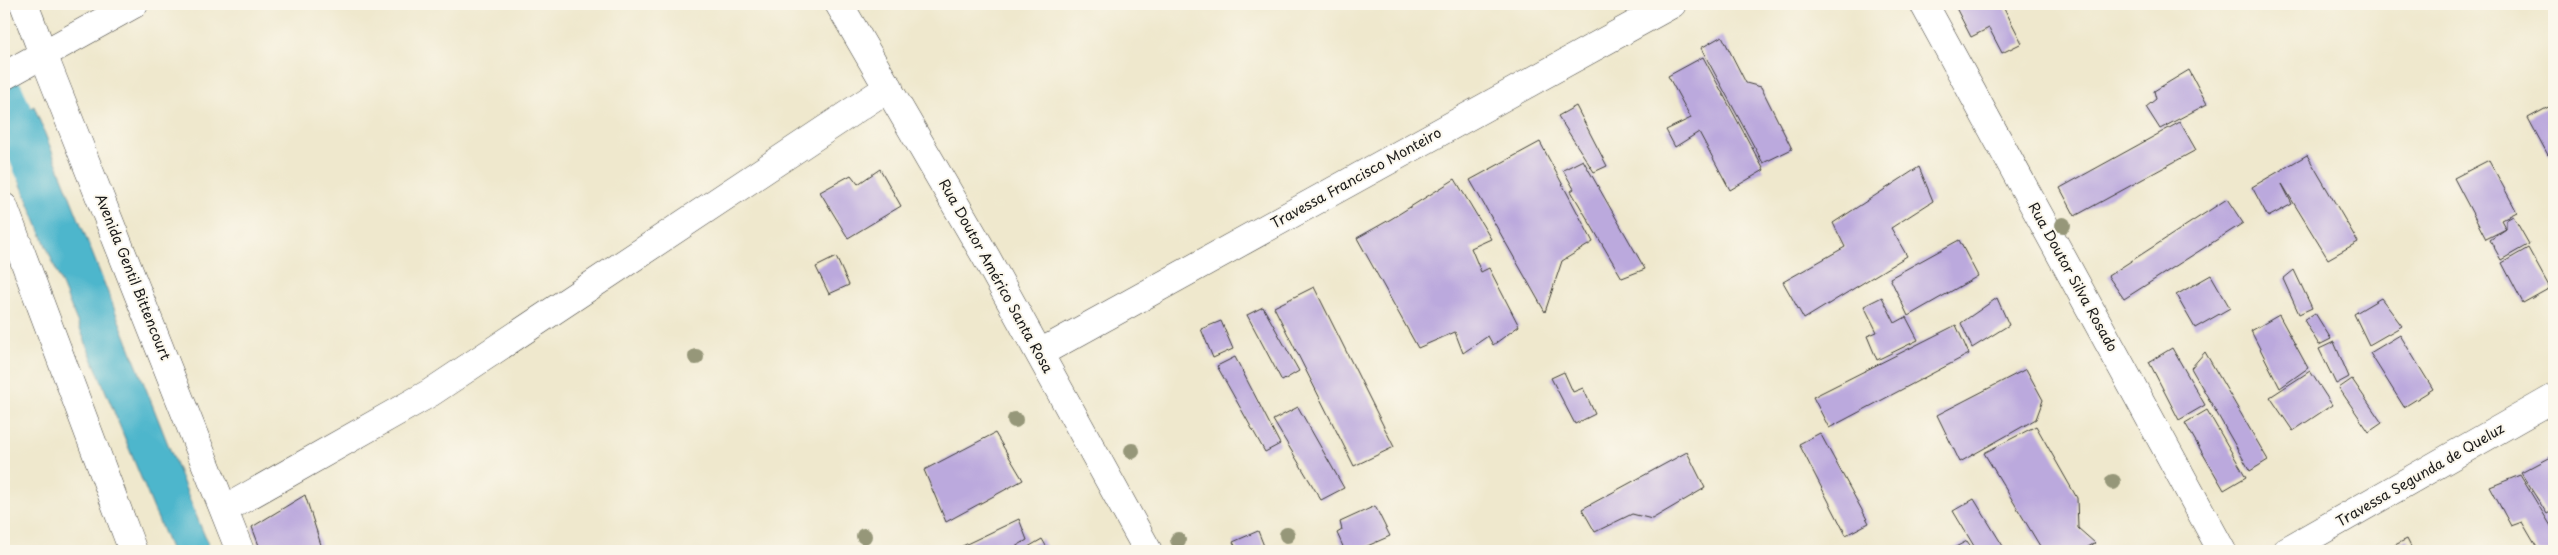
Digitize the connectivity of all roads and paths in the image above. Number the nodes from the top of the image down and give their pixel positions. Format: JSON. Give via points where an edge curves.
{"nodes":[{"id":1,"x":24,"y":4,"type":"edge"},
{"id":2,"x":134,"y":4,"type":"edge"},
{"id":3,"x":839,"y":4,"type":"edge"},
{"id":4,"x":1672,"y":4,"type":"edge"},
{"id":5,"x":1924,"y":4,"type":"edge"},
{"id":6,"x":43,"y":54,"type":"junction"},
{"id":7,"x":4,"y":76,"type":"edge"},
{"id":8,"x":889,"y":87,"type":"junction"},
{"id":9,"x":4,"y":207,"type":"edge"},
{"id":10,"x":1040,"y":353,"type":"junction"},
{"id":11,"x":2554,"y":398,"type":"edge"},
{"id":12,"x":225,"y":509,"type":"junction"},
{"id":13,"x":133,"y":551,"type":"edge"},
{"id":14,"x":240,"y":551,"type":"edge"},
{"id":15,"x":1148,"y":551,"type":"edge"},
{"id":16,"x":2222,"y":551,"type":"edge"},
{"id":17,"x":2286,"y":551,"type":"edge"}],
"edges":[{"from":1,"to":6,"type":"street","name":"Avenida Gentil Bittencourt"},
{"from":2,"to":6,"type":"street"},
{"from":3,"to":8,"type":"street","name":"Rua Doutor Américo Santa Rosa"},
{"from":4,"to":10,"type":"street","name":"Travessa Francisco Monteiro"},
{"from":5,"to":16,"type":"street","name":"Rua Doutor Silva Rosado"},
{"from":6,"to":7,"type":"street"},
{"from":6,"to":12,"type":"street","name":"Avenida Gentil Bittencourt"},
{"from":8,"to":10,"type":"street","name":"Rua Doutor Américo Santa Rosa"},
{"from":8,"to":12,"type":"street","via":[[430,393]]},
{"from":9,"to":13,"type":"street"},
{"from":10,"to":15,"type":"street","name":"Rua Doutor Américo Santa Rosa"},
{"from":11,"to":17,"type":"street","name":"Travessa Segunda de Queluz"},
{"from":12,"to":14,"type":"street","name":"Avenida Gentil Bittencourt"}]}
